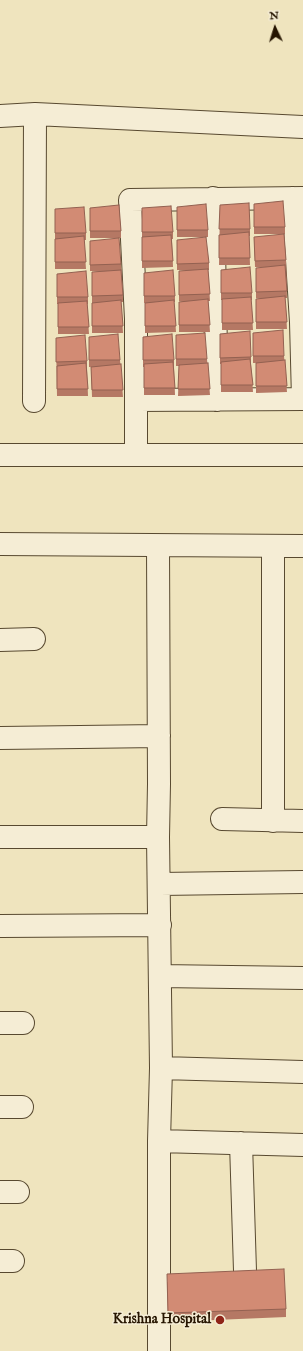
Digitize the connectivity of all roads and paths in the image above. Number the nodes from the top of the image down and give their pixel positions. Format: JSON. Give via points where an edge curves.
{"nodes":[{"id":1,"x":35,"y":114,"type":"junction"},
{"id":2,"x":0,"y":116,"type":"edge"},
{"id":3,"x":303,"y":126,"type":"edge"},
{"id":4,"x":213,"y":198,"type":"junction"},
{"id":5,"x":298,"y":198,"type":"edge"},
{"id":6,"x":136,"y":400,"type":"junction"},
{"id":7,"x":217,"y":400,"type":"junction"},
{"id":8,"x":303,"y":400,"type":"edge"},
{"id":9,"x":34,"y":401,"type":"dead end"},
{"id":10,"x":0,"y":455,"type":"edge"},
{"id":11,"x":136,"y":455,"type":"junction"},
{"id":12,"x":303,"y":456,"type":"edge"},
{"id":13,"x":0,"y":544,"type":"edge"},
{"id":14,"x":158,"y":546,"type":"junction"},
{"id":15,"x":273,"y":546,"type":"junction"},
{"id":16,"x":303,"y":546,"type":"edge"},
{"id":17,"x":34,"y":639,"type":"dead end"},
{"id":18,"x":0,"y":640,"type":"edge"},
{"id":19,"x":159,"y":736,"type":"junction"},
{"id":20,"x":0,"y":738,"type":"edge"},
{"id":21,"x":222,"y":819,"type":"dead end"},
{"id":22,"x":303,"y":820,"type":"edge"},
{"id":23,"x":273,"y":821,"type":"junction"},
{"id":24,"x":158,"y":837,"type":"junction"},
{"id":25,"x":0,"y":838,"type":"edge"},
{"id":26,"x":303,"y":882,"type":"edge"},
{"id":27,"x":160,"y":884,"type":"junction"},
{"id":28,"x":160,"y":925,"type":"junction"},
{"id":29,"x":0,"y":926,"type":"edge"},
{"id":30,"x":160,"y":976,"type":"junction"},
{"id":31,"x":303,"y":978,"type":"edge"},
{"id":32,"x":0,"y":1023,"type":"edge"},
{"id":33,"x":23,"y":1023,"type":"dead end"},
{"id":34,"x":161,"y":1068,"type":"junction"},
{"id":35,"x":303,"y":1072,"type":"edge"},
{"id":36,"x":0,"y":1107,"type":"edge"},
{"id":37,"x":22,"y":1107,"type":"dead end"},
{"id":38,"x":159,"y":1141,"type":"junction"},
{"id":39,"x":241,"y":1143,"type":"junction"},
{"id":40,"x":303,"y":1145,"type":"edge"},
{"id":41,"x":245,"y":1271,"type":"edge"},
{"id":42,"x":159,"y":1351,"type":"edge"}],
"edges":[{"from":1,"to":2,"type":"street"},
{"from":1,"to":3,"type":"street"},
{"from":1,"to":9,"type":"street"},
{"from":4,"to":5,"type":"street"},
{"from":4,"to":6,"type":"street","via":[[130,200],[136,319]]},
{"from":4,"to":7,"type":"street"},
{"from":5,"to":8,"type":"street"},
{"from":6,"to":7,"type":"street"},
{"from":6,"to":11,"type":"street"},
{"from":7,"to":8,"type":"street"},
{"from":10,"to":11,"type":"street"},
{"from":11,"to":12,"type":"street"},
{"from":13,"to":14,"type":"street"},
{"from":14,"to":15,"type":"street"},
{"from":14,"to":19,"type":"street"},
{"from":15,"to":16,"type":"street"},
{"from":15,"to":23,"type":"street"},
{"from":17,"to":18,"type":"street"},
{"from":19,"to":20,"type":"street"},
{"from":19,"to":24,"type":"street"},
{"from":21,"to":23,"type":"street"},
{"from":22,"to":23,"type":"street"},
{"from":24,"to":25,"type":"street"},
{"from":24,"to":27,"type":"street"},
{"from":26,"to":27,"type":"street"},
{"from":27,"to":28,"type":"street"},
{"from":28,"to":29,"type":"street"},
{"from":28,"to":30,"type":"street"},
{"from":30,"to":31,"type":"street"},
{"from":30,"to":34,"type":"street"},
{"from":32,"to":33,"type":"street"},
{"from":34,"to":35,"type":"street"},
{"from":34,"to":38,"type":"street"},
{"from":36,"to":37,"type":"street"},
{"from":38,"to":39,"type":"street"},
{"from":38,"to":42,"type":"street"},
{"from":39,"to":40,"type":"street"},
{"from":39,"to":41,"type":"street"}]}
